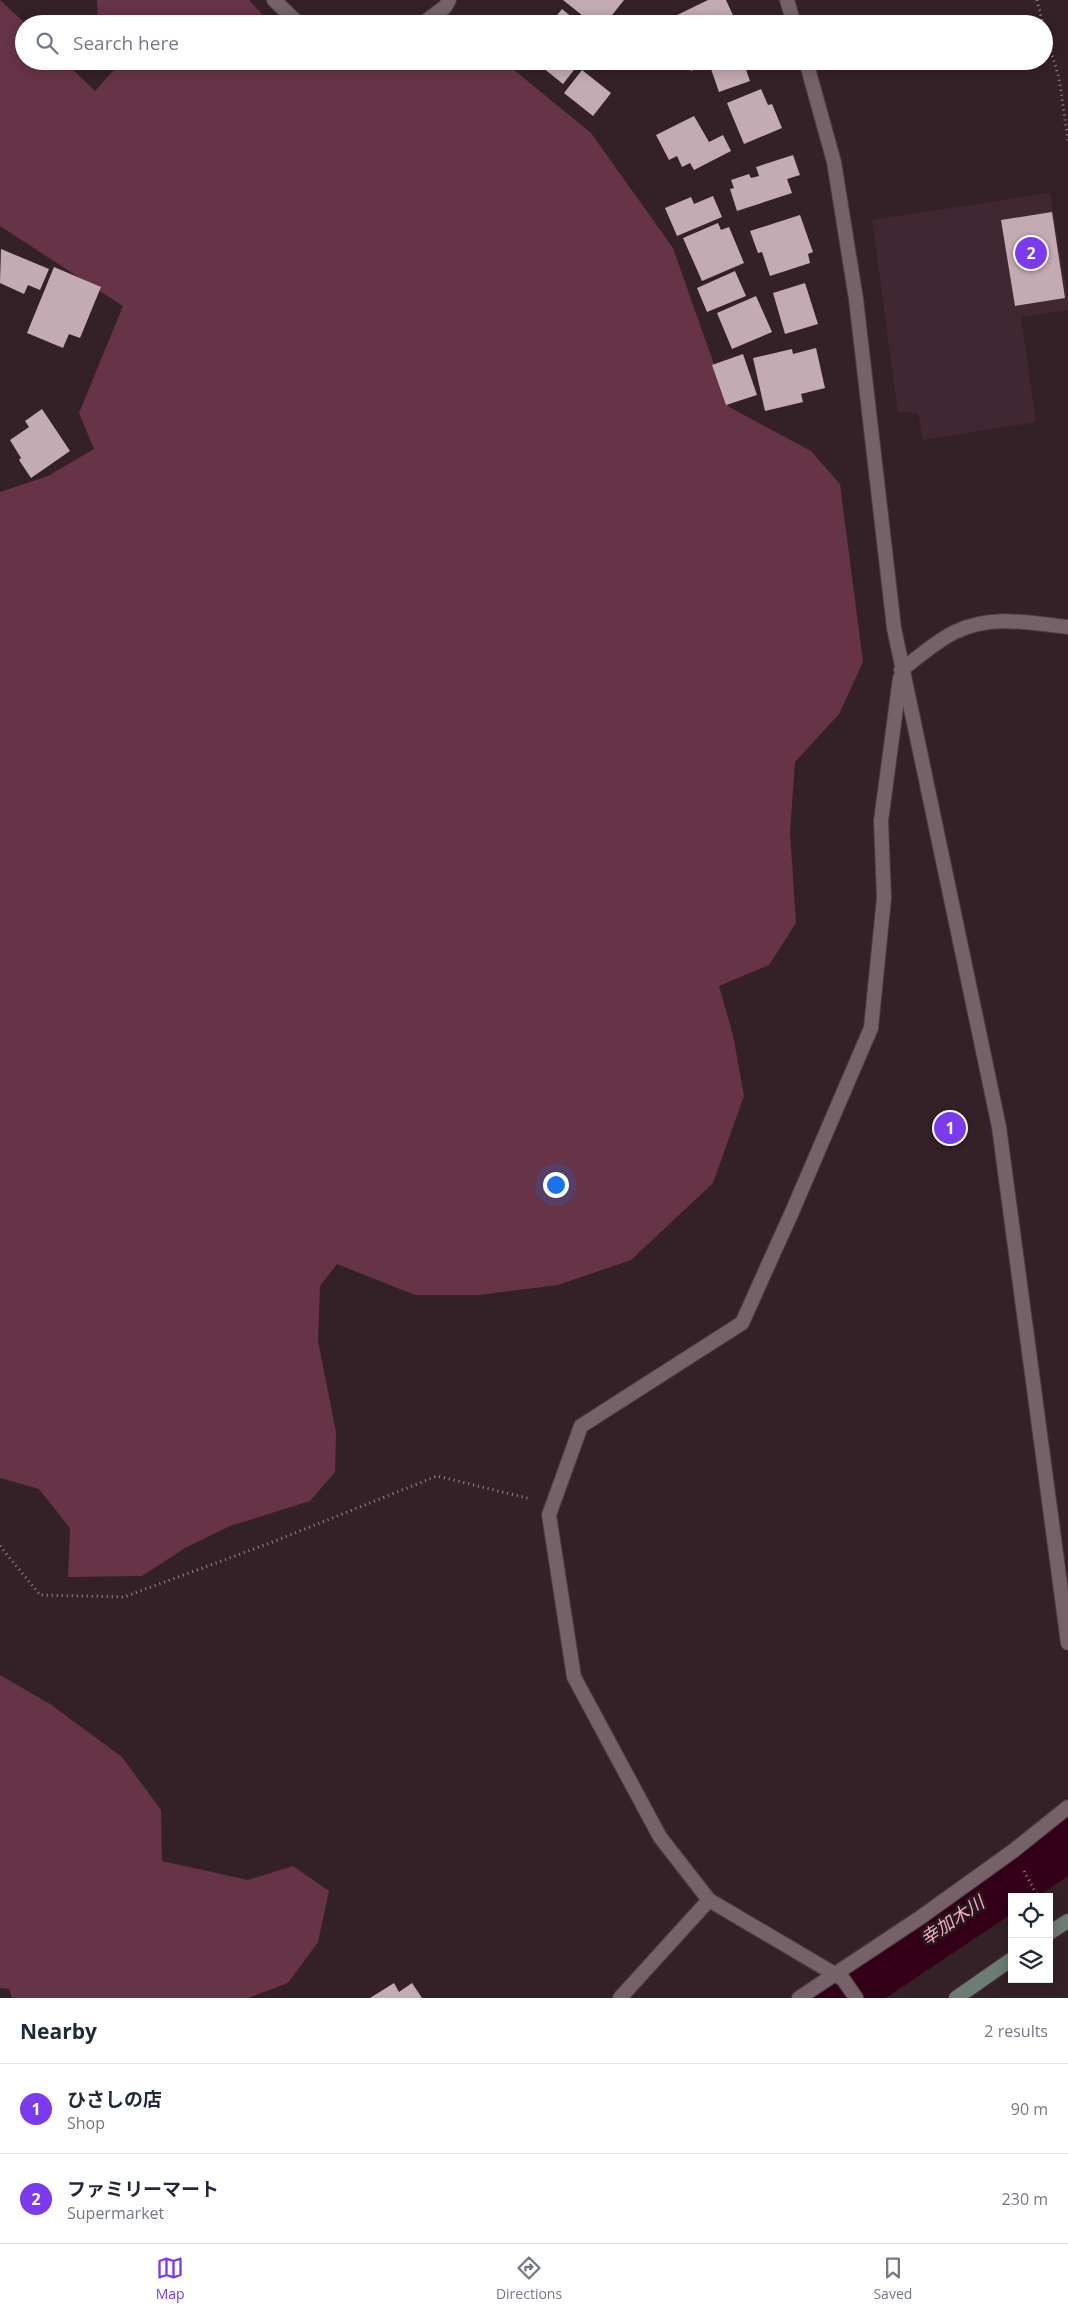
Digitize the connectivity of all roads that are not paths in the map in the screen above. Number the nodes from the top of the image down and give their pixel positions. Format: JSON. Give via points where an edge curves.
{"nodes":[{"id":1,"x":274,"y":0,"type":"edge"},
{"id":2,"x":449,"y":0,"type":"edge"},
{"id":3,"x":787,"y":0,"type":"edge"},
{"id":4,"x":290,"y":15,"type":"edge"},
{"id":5,"x":434,"y":15,"type":"edge"},
{"id":6,"x":791,"y":15,"type":"edge"},
{"id":7,"x":808,"y":70,"type":"edge"},
{"id":8,"x":1068,"y":627,"type":"edge"},
{"id":9,"x":902,"y":670,"type":"junction"},
{"id":10,"x":1068,"y":1643,"type":"edge"},
{"id":11,"x":1068,"y":1807,"type":"edge"},
{"id":12,"x":709,"y":1900,"type":"junction"},
{"id":13,"x":1068,"y":1921,"type":"edge"},
{"id":14,"x":1053,"y":1930,"type":"edge"},
{"id":15,"x":1008,"y":1962,"type":"edge"},
{"id":16,"x":838,"y":1976,"type":"junction"},
{"id":17,"x":620,"y":1998,"type":"edge"},
{"id":18,"x":799,"y":1998,"type":"edge"},
{"id":19,"x":856,"y":1998,"type":"edge"},
{"id":20,"x":956,"y":1998,"type":"edge"}],
"edges":[{"from":1,"to":4,"type":"street"},
{"from":2,"to":5,"type":"street"},
{"from":3,"to":6,"type":"street"},
{"from":7,"to":9,"type":"street","via":[[834,162],[856,299],[894,628]]},
{"from":8,"to":9,"type":"street","via":[[1010,620],[978,623],[954,632]]},
{"from":9,"to":10,"type":"street","via":[[999,1127]]},
{"from":9,"to":12,"type":"street","via":[[881,821],[884,898],[871,1028],[742,1323],[581,1426],[549,1516],[574,1677],[660,1836]]},
{"from":11,"to":16,"type":"street"},
{"from":12,"to":16,"type":"street"},
{"from":12,"to":17,"type":"street"},
{"from":13,"to":14,"type":"main road"},
{"from":15,"to":20,"type":"main road"},
{"from":16,"to":18,"type":"street"},
{"from":16,"to":19,"type":"street"}]}
